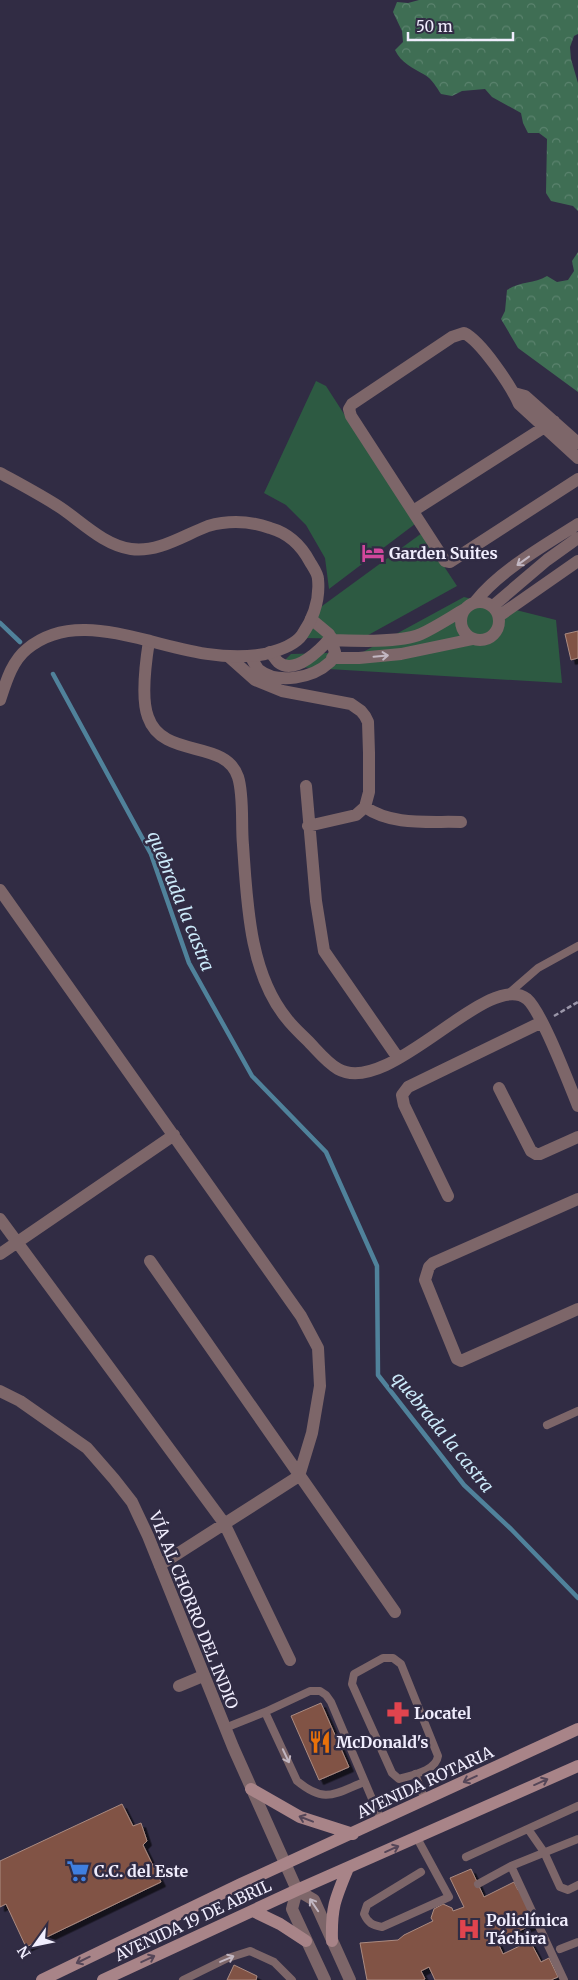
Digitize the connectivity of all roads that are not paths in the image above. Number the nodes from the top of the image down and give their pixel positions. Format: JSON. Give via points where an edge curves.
{"nodes":[{"id":1,"x":550,"y":424,"type":"junction"},
{"id":2,"x":578,"y":443,"type":"edge"},
{"id":3,"x":578,"y":458,"type":"edge"},
{"id":4,"x":0,"y":472,"type":"edge"},
{"id":5,"x":578,"y":479,"type":"edge"},
{"id":6,"x":413,"y":511,"type":"junction"},
{"id":7,"x":578,"y":524,"type":"edge"},
{"id":8,"x":578,"y":538,"type":"edge"},
{"id":9,"x":538,"y":550,"type":"junction"},
{"id":10,"x":547,"y":560,"type":"junction"},
{"id":11,"x":578,"y":561,"type":"edge"},
{"id":12,"x":470,"y":605,"type":"junction"},
{"id":13,"x":496,"y":611,"type":"junction"},
{"id":14,"x":311,"y":620,"type":"junction"},
{"id":15,"x":332,"y":639,"type":"junction"},
{"id":16,"x":473,"y":639,"type":"junction"},
{"id":17,"x":148,"y":641,"type":"junction"},
{"id":18,"x":270,"y":652,"type":"junction"},
{"id":19,"x":228,"y":656,"type":"junction"},
{"id":20,"x":250,"y":656,"type":"junction"},
{"id":21,"x":332,"y":658,"type":"junction"},
{"id":22,"x":0,"y":700,"type":"edge"},
{"id":23,"x":306,"y":786,"type":"dead end"},
{"id":24,"x":365,"y":807,"type":"junction"},
{"id":25,"x":461,"y":822,"type":"dead end"},
{"id":26,"x":308,"y":826,"type":"junction"},
{"id":27,"x":0,"y":890,"type":"edge"},
{"id":28,"x":578,"y":946,"type":"edge"},
{"id":29,"x":508,"y":994,"type":"junction"},
{"id":30,"x":542,"y":1022,"type":"junction"},
{"id":31,"x":398,"y":1058,"type":"junction"},
{"id":32,"x":499,"y":1088,"type":"dead end"},
{"id":33,"x":578,"y":1106,"type":"edge"},
{"id":34,"x":174,"y":1135,"type":"junction"},
{"id":35,"x":578,"y":1137,"type":"edge"},
{"id":36,"x":448,"y":1196,"type":"dead end"},
{"id":37,"x":578,"y":1199,"type":"edge"},
{"id":38,"x":0,"y":1219,"type":"edge"},
{"id":39,"x":16,"y":1243,"type":"junction"},
{"id":40,"x":0,"y":1254,"type":"edge"},
{"id":41,"x":150,"y":1261,"type":"dead end"},
{"id":42,"x":578,"y":1309,"type":"edge"},
{"id":43,"x":0,"y":1391,"type":"edge"},
{"id":44,"x":578,"y":1411,"type":"edge"},
{"id":45,"x":547,"y":1425,"type":"dead end"},
{"id":46,"x":299,"y":1476,"type":"junction"},
{"id":47,"x":224,"y":1523,"type":"junction"},
{"id":48,"x":160,"y":1565,"type":"junction"},
{"id":49,"x":395,"y":1612,"type":"dead end"},
{"id":50,"x":290,"y":1660,"type":"dead end"},
{"id":51,"x":203,"y":1676,"type":"junction"},
{"id":52,"x":179,"y":1686,"type":"dead end"},
{"id":53,"x":265,"y":1712,"type":"junction"},
{"id":54,"x":225,"y":1728,"type":"junction"},
{"id":55,"x":578,"y":1728,"type":"edge"},
{"id":56,"x":578,"y":1766,"type":"edge"},
{"id":57,"x":415,"y":1774,"type":"junction"},
{"id":58,"x":364,"y":1782,"type":"junction"},
{"id":59,"x":252,"y":1789,"type":"junction"},
{"id":60,"x":425,"y":1800,"type":"junction"},
{"id":61,"x":578,"y":1806,"type":"edge"},
{"id":62,"x":381,"y":1820,"type":"junction"},
{"id":63,"x":528,"y":1829,"type":"junction"},
{"id":64,"x":353,"y":1834,"type":"junction"},
{"id":65,"x":417,"y":1838,"type":"junction"},
{"id":66,"x":578,"y":1838,"type":"edge"},
{"id":67,"x":544,"y":1852,"type":"junction"},
{"id":68,"x":466,"y":1857,"type":"dead end"},
{"id":69,"x":286,"y":1864,"type":"junction"},
{"id":70,"x":511,"y":1866,"type":"junction"},
{"id":71,"x":348,"y":1868,"type":"junction"},
{"id":72,"x":420,"y":1872,"type":"dead end"},
{"id":73,"x":478,"y":1884,"type":"dead end"},
{"id":74,"x":578,"y":1885,"type":"edge"},
{"id":75,"x":297,"y":1890,"type":"junction"},
{"id":76,"x":458,"y":1894,"type":"dead end"},
{"id":77,"x":449,"y":1897,"type":"junction"},
{"id":78,"x":253,"y":1910,"type":"junction"},
{"id":79,"x":306,"y":1941,"type":"junction"},
{"id":80,"x":332,"y":1941,"type":"junction"},
{"id":81,"x":578,"y":1942,"type":"edge"},
{"id":82,"x":560,"y":1949,"type":"dead end"},
{"id":83,"x":42,"y":1980,"type":"edge"},
{"id":84,"x":103,"y":1980,"type":"edge"},
{"id":85,"x":183,"y":1980,"type":"edge"},
{"id":86,"x":292,"y":1980,"type":"edge"},
{"id":87,"x":325,"y":1980,"type":"edge"},
{"id":88,"x":350,"y":1980,"type":"edge"},
{"id":89,"x":564,"y":1980,"type":"edge"}],
"edges":[{"from":1,"to":2,"type":"street"},
{"from":1,"to":3,"type":"street"},
{"from":1,"to":6,"type":"street"},
{"from":1,"to":6,"type":"street","via":[[525,396],[514,393],[472,337],[464,333],[452,337],[352,404],[349,410]]},
{"from":4,"to":14,"type":"street","via":[[107,541],[131,549],[153,548],[225,522],[259,524],[276,529],[292,538],[318,578]]},
{"from":5,"to":6,"type":"street","via":[[450,562],[445,561]]},
{"from":7,"to":9,"type":"street"},
{"from":8,"to":10,"type":"street"},
{"from":9,"to":10,"type":"street"},
{"from":9,"to":12,"type":"street","one_way":true,"via":[[493,583]]},
{"from":10,"to":13,"type":"street"},
{"from":11,"to":13,"type":"street"},
{"from":12,"to":13,"type":"street","via":[[487,603]]},
{"from":12,"to":15,"type":"street","via":[[410,637],[357,641]]},
{"from":12,"to":16,"type":"street","via":[[462,614],[462,626]]},
{"from":13,"to":16,"type":"street","via":[[499,628],[491,638]]},
{"from":14,"to":15,"type":"street"},
{"from":14,"to":18,"type":"street","via":[[301,637]]},
{"from":15,"to":18,"type":"street","via":[[299,663],[279,663]]},
{"from":15,"to":21,"type":"street","via":[[335,652]]},
{"from":21,"to":16,"type":"street","one_way":true,"via":[[401,654]]},
{"from":17,"to":19,"type":"street"},
{"from":17,"to":22,"type":"street","via":[[98,630],[70,630],[48,635],[20,656]]},
{"from":17,"to":31,"type":"street","via":[[144,679],[147,716],[154,727],[169,742],[223,759],[239,779],[242,844],[254,946],[277,1006],[341,1071],[362,1073]]},
{"from":18,"to":20,"type":"street"},
{"from":19,"to":20,"type":"street"},
{"from":19,"to":24,"type":"street","via":[[264,684],[282,691],[351,704],[361,711],[368,722],[369,792]]},
{"from":20,"to":21,"type":"street","via":[[259,669],[278,677],[298,678],[310,675],[331,662]]},
{"from":23,"to":26,"type":"street"},
{"from":24,"to":25,"type":"street","via":[[392,819]]},
{"from":24,"to":26,"type":"street","via":[[356,815]]},
{"from":26,"to":31,"type":"street","via":[[324,951]]},
{"from":27,"to":34,"type":"street"},
{"from":28,"to":29,"type":"lane","via":[[538,968]]},
{"from":29,"to":30,"type":"street","via":[[526,999]]},
{"from":29,"to":31,"type":"street","via":[[483,1004]]},
{"from":30,"to":33,"type":"street"},
{"from":30,"to":36,"type":"street","via":[[408,1087],[402,1095]]},
{"from":32,"to":35,"type":"street","via":[[531,1151],[540,1154]]},
{"from":34,"to":39,"type":"street"},
{"from":34,"to":46,"type":"street","via":[[301,1316],[318,1348],[320,1386],[312,1434]]},
{"from":37,"to":42,"type":"street","via":[[433,1263],[426,1280],[457,1359],[462,1361]]},
{"from":38,"to":39,"type":"street"},
{"from":39,"to":40,"type":"street"},
{"from":39,"to":47,"type":"street"},
{"from":41,"to":46,"type":"street"},
{"from":43,"to":48,"type":"street","name":"VÍA AL CHORRO DEL INDIO","via":[[20,1401],[87,1448],[132,1502]]},
{"from":44,"to":45,"type":"lane"},
{"from":46,"to":47,"type":"street"},
{"from":46,"to":49,"type":"street"},
{"from":47,"to":48,"type":"street"},
{"from":47,"to":50,"type":"street"},
{"from":48,"to":51,"type":"street","name":"VÍA AL CHORRO DEL INDIO"},
{"from":51,"to":52,"type":"street"},
{"from":51,"to":54,"type":"street","name":"VÍA AL CHORRO DEL INDIO"},
{"from":53,"to":54,"type":"lane"},
{"from":53,"to":58,"type":"lane","one_way":true,"via":[[297,1781],[306,1788],[328,1797]]},
{"from":53,"to":58,"type":"lane","via":[[310,1691],[326,1695],[332,1702]]},
{"from":54,"to":59,"type":"street","name":"VÍA AL CHORRO DEL INDIO"},
{"from":55,"to":60,"type":"main road","name":"AVENIDA ROTARIA","one_way":true},
{"from":65,"to":56,"type":"main road","one_way":true},
{"from":57,"to":57,"type":"lane","via":[[431,1768],[438,1756],[401,1664],[393,1658],[383,1658],[354,1674],[352,1684],[392,1773],[399,1779]]},
{"from":57,"to":60,"type":"lane"},
{"from":58,"to":62,"type":"lane"},
{"from":64,"to":59,"type":"main road","one_way":true,"via":[[300,1817]]},
{"from":59,"to":69,"type":"street","name":"VÍA AL CHORRO DEL INDIO"},
{"from":60,"to":62,"type":"main road","name":"AVENIDA ROTARIA"},
{"from":61,"to":63,"type":"lane"},
{"from":62,"to":64,"type":"main road","name":"AVENIDA ROTARIA"},
{"from":63,"to":67,"type":"lane"},
{"from":63,"to":68,"type":"lane"},
{"from":64,"to":69,"type":"main road","name":"AVENIDA ROTARIA"},
{"from":71,"to":65,"type":"main road","one_way":true},
{"from":65,"to":77,"type":"lane"},
{"from":66,"to":67,"type":"lane"},
{"from":67,"to":70,"type":"lane"},
{"from":67,"to":74,"type":"lane","via":[[560,1887],[568,1890]]},
{"from":69,"to":75,"type":"street","name":"VÍA AL CHORRO DEL INDIO"},
{"from":69,"to":83,"type":"main road","name":"AVENIDA 19 DE ABRIL","one_way":true},
{"from":70,"to":73,"type":"lane"},
{"from":70,"to":89,"type":"lane"},
{"from":71,"to":75,"type":"main road"},
{"from":71,"to":80,"type":"main road","via":[[334,1900]]},
{"from":72,"to":77,"type":"lane","via":[[367,1906],[364,1914],[367,1921],[382,1927]]},
{"from":75,"to":78,"type":"main road","name":"AVENIDA 19 DE ABRIL"},
{"from":75,"to":79,"type":"street","name":"AVENIDA 19 DE ABRIL","via":[[292,1909]]},
{"from":80,"to":75,"type":"street","name":"AVENIDA 19 DE ABRIL","one_way":true,"via":[[314,1900]]},
{"from":76,"to":77,"type":"lane"},
{"from":78,"to":79,"type":"main road"},
{"from":84,"to":78,"type":"main road","name":"AVENIDA 19 DE ABRIL","one_way":true},
{"from":79,"to":87,"type":"street","name":"AVENIDA 19 DE ABRIL"},
{"from":80,"to":88,"type":"street","name":"AVENIDA 19 DE ABRIL"},
{"from":81,"to":82,"type":"lane"},
{"from":85,"to":86,"type":"lane","one_way":true,"via":[[250,1951],[274,1962]]}]}
